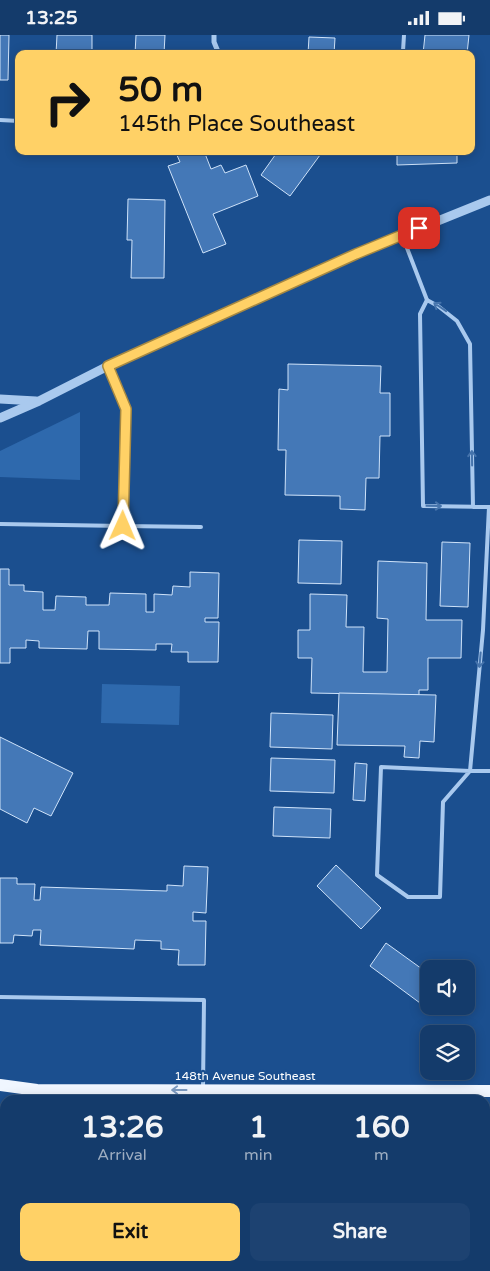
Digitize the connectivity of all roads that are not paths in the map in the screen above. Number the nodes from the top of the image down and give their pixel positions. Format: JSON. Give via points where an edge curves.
{"nodes":[{"id":1,"x":214,"y":35,"type":"edge"},
{"id":2,"x":404,"y":35,"type":"edge"},
{"id":3,"x":217,"y":50,"type":"edge"},
{"id":4,"x":403,"y":50,"type":"edge"},
{"id":5,"x":0,"y":120,"type":"edge"},
{"id":6,"x":15,"y":121,"type":"edge"},
{"id":7,"x":490,"y":200,"type":"edge"},
{"id":8,"x":402,"y":235,"type":"junction"},
{"id":9,"x":427,"y":300,"type":"junction"},
{"id":10,"x":108,"y":366,"type":"junction"},
{"id":11,"x":0,"y":399,"type":"edge"},
{"id":12,"x":39,"y":401,"type":"junction"},
{"id":13,"x":0,"y":418,"type":"edge"},
{"id":14,"x":473,"y":507,"type":"junction"},
{"id":15,"x":490,"y":507,"type":"edge"},
{"id":16,"x":0,"y":524,"type":"edge"},
{"id":17,"x":123,"y":526,"type":"junction"},
{"id":18,"x":201,"y":527,"type":"dead end"},
{"id":19,"x":470,"y":771,"type":"junction"},
{"id":20,"x":490,"y":771,"type":"edge"},
{"id":21,"x":0,"y":997,"type":"edge"},
{"id":22,"x":0,"y":1085,"type":"edge"},
{"id":23,"x":203,"y":1090,"type":"junction"},
{"id":24,"x":490,"y":1091,"type":"edge"}],
"edges":[{"from":1,"to":3,"type":"street"},
{"from":2,"to":4,"type":"lane"},
{"from":5,"to":6,"type":"lane"},
{"from":7,"to":8,"type":"street"},
{"from":8,"to":9,"type":"lane"},
{"from":8,"to":10,"type":"street"},
{"from":14,"to":9,"type":"lane","one_way":true,"via":[[470,344],[457,321]]},
{"from":9,"to":14,"type":"lane","one_way":true,"via":[[420,314],[423,505]]},
{"from":10,"to":12,"type":"street"},
{"from":10,"to":17,"type":"lane","via":[[126,409]]},
{"from":11,"to":12,"type":"street"},
{"from":12,"to":13,"type":"street"},
{"from":14,"to":15,"type":"lane"},
{"from":15,"to":19,"type":"lane","one_way":true},
{"from":16,"to":17,"type":"lane"},
{"from":17,"to":18,"type":"lane"},
{"from":19,"to":19,"type":"lane","via":[[381,767],[377,875],[408,897],[440,897],[443,802]]},
{"from":19,"to":20,"type":"lane"},
{"from":21,"to":23,"type":"lane","via":[[204,1000]]},
{"from":23,"to":22,"type":"main road","name":"148th Avenue Southeast","one_way":true,"via":[[37,1089]]},
{"from":23,"to":24,"type":"main road","name":"148th Avenue Southeast"}]}
